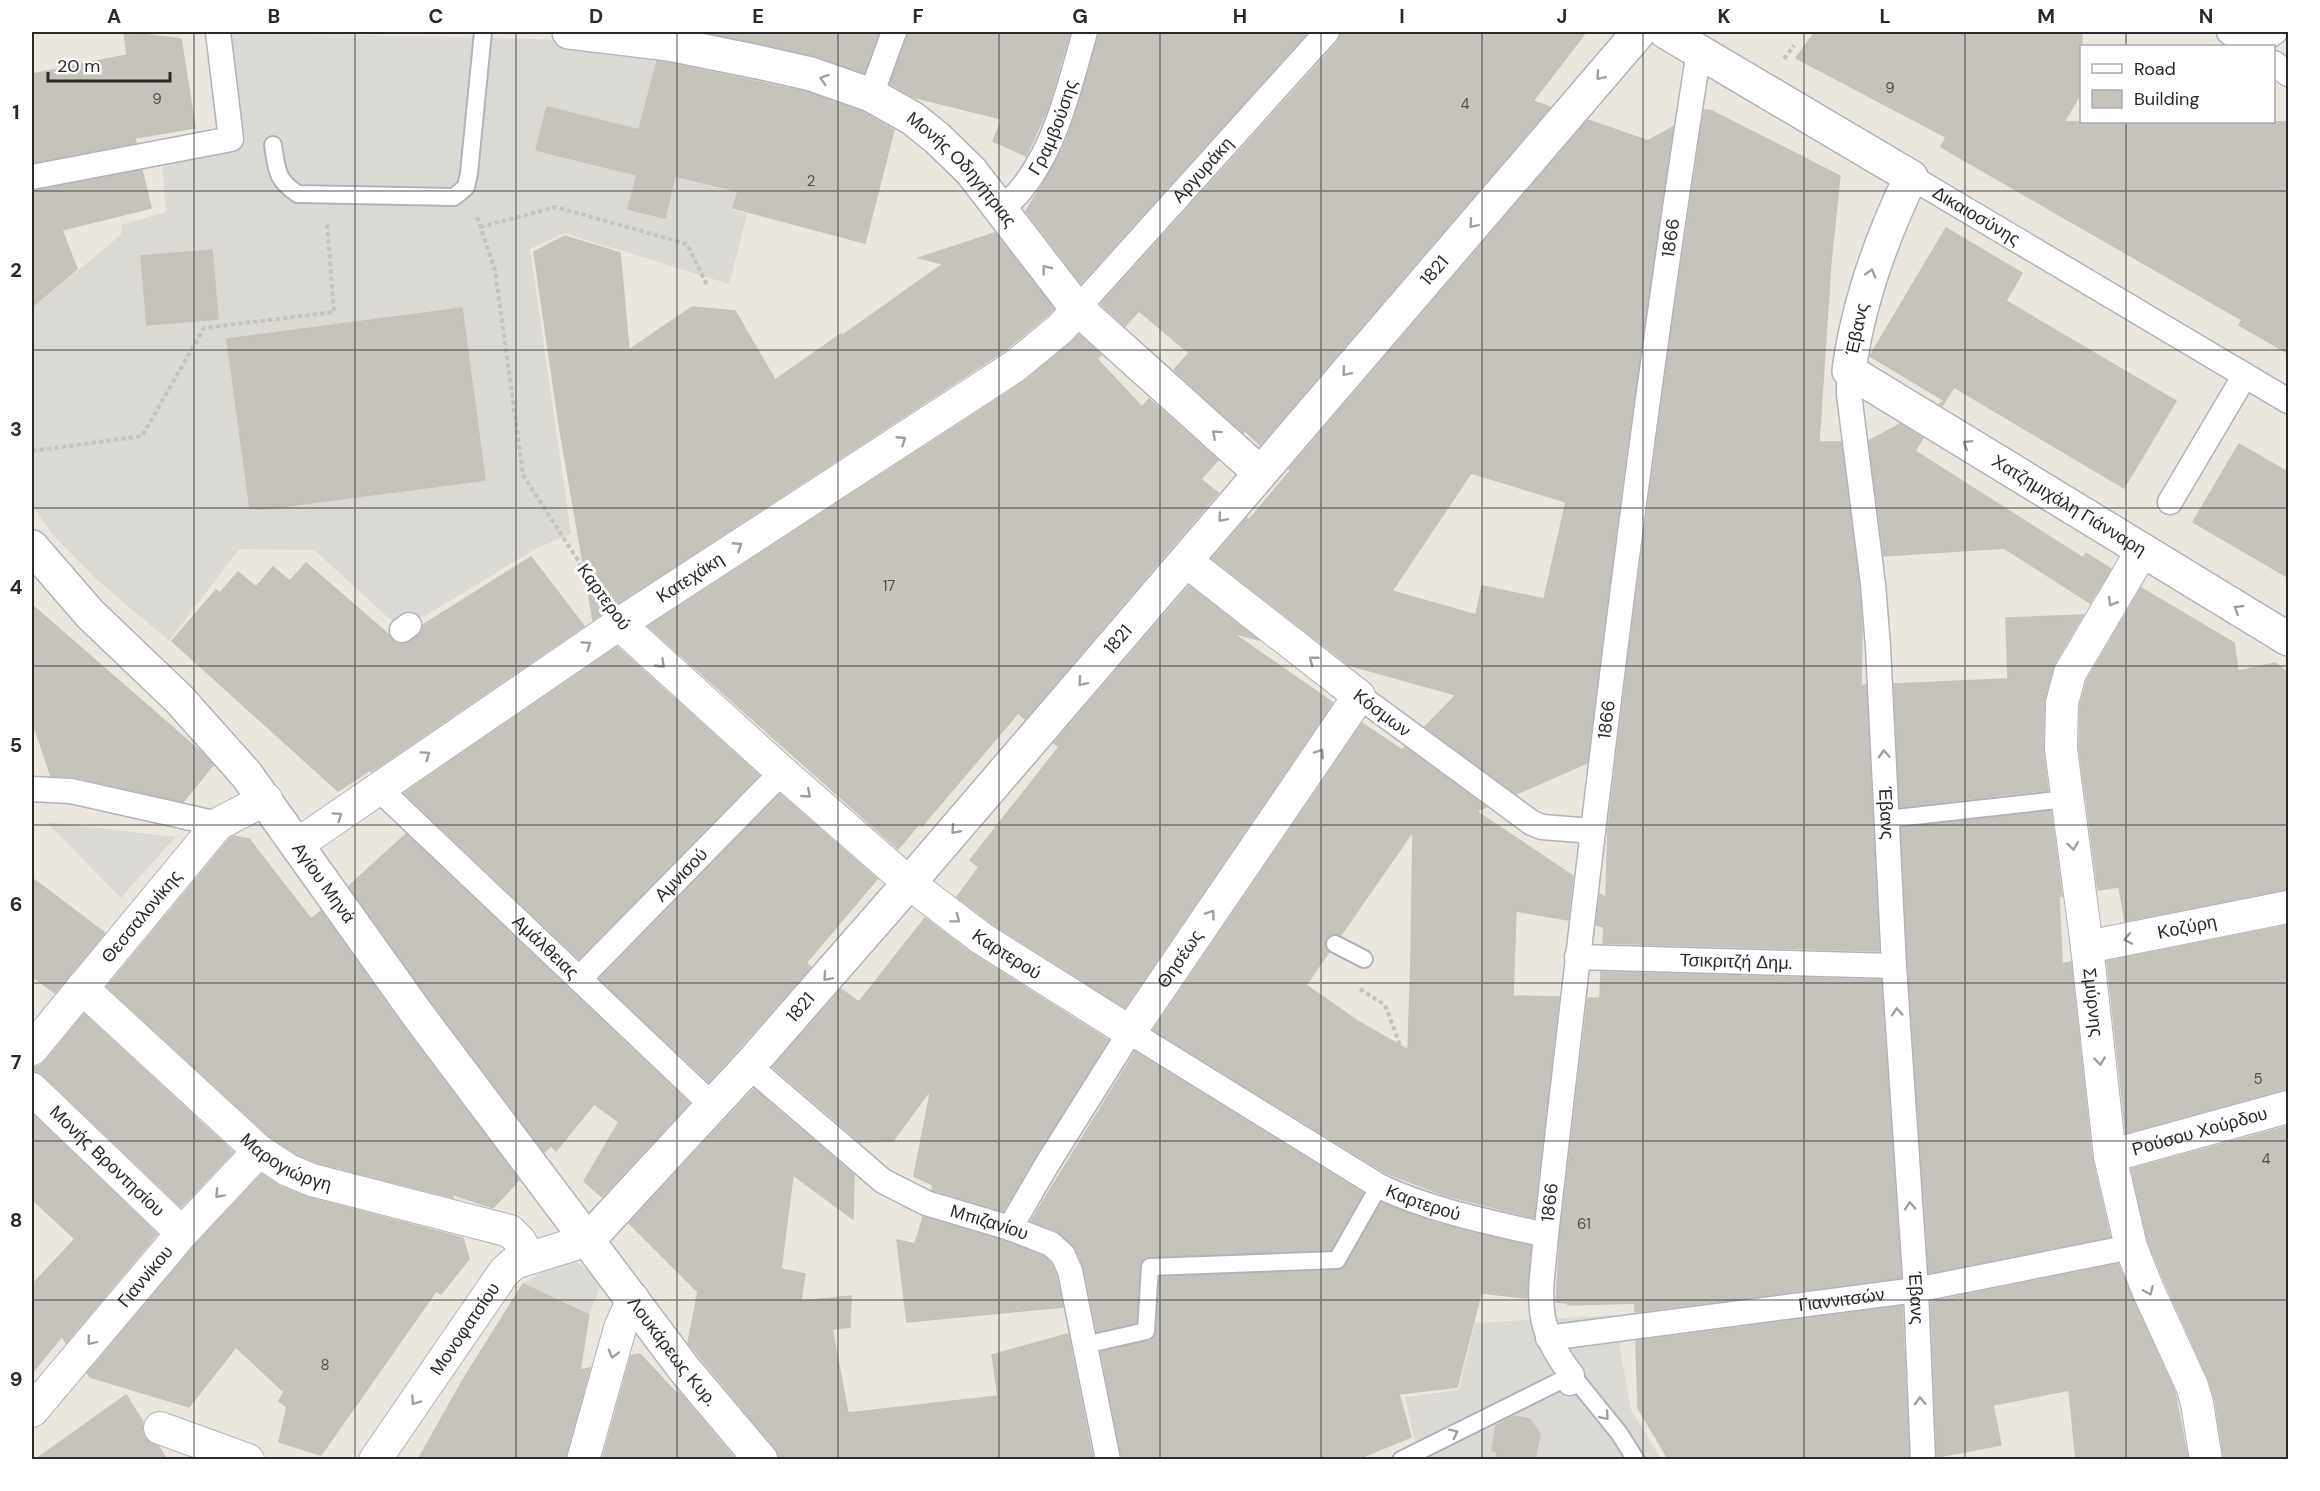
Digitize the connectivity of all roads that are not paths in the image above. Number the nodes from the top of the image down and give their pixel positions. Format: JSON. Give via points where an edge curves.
{"nodes":[{"id":1,"x":218,"y":32,"type":"edge"},
{"id":2,"x":483,"y":32,"type":"edge"},
{"id":3,"x":569,"y":32,"type":"edge"},
{"id":4,"x":894,"y":32,"type":"edge"},
{"id":5,"x":1085,"y":32,"type":"edge"},
{"id":6,"x":1327,"y":32,"type":"edge"},
{"id":7,"x":1639,"y":32,"type":"edge"},
{"id":8,"x":1666,"y":32,"type":"edge"},
{"id":9,"x":2229,"y":32,"type":"edge"},
{"id":10,"x":2275,"y":32,"type":"edge"},
{"id":11,"x":2250,"y":45,"type":"edge"},
{"id":12,"x":2254,"y":45,"type":"edge"},
{"id":13,"x":1699,"y":51,"type":"junction"},
{"id":14,"x":2275,"y":64,"type":"edge"},
{"id":15,"x":2289,"y":74,"type":"edge"},
{"id":16,"x":871,"y":95,"type":"junction"},
{"id":17,"x":273,"y":146,"type":"dead end"},
{"id":18,"x":32,"y":177,"type":"edge"},
{"id":19,"x":1911,"y":177,"type":"junction"},
{"id":20,"x":1000,"y":210,"type":"junction"},
{"id":21,"x":1078,"y":308,"type":"junction"},
{"id":22,"x":1849,"y":371,"type":"junction"},
{"id":23,"x":2244,"y":375,"type":"junction"},
{"id":24,"x":2289,"y":401,"type":"edge"},
{"id":25,"x":1260,"y":473,"type":"junction"},
{"id":26,"x":2170,"y":502,"type":"dead end"},
{"id":27,"x":32,"y":547,"type":"edge"},
{"id":28,"x":2142,"y":551,"type":"junction"},
{"id":29,"x":1186,"y":561,"type":"junction"},
{"id":30,"x":619,"y":624,"type":"junction"},
{"id":31,"x":2289,"y":639,"type":"edge"},
{"id":32,"x":1359,"y":696,"type":"junction"},
{"id":33,"x":782,"y":772,"type":"junction"},
{"id":34,"x":378,"y":788,"type":"junction"},
{"id":35,"x":32,"y":789,"type":"edge"},
{"id":36,"x":266,"y":799,"type":"junction"},
{"id":37,"x":2066,"y":799,"type":"junction"},
{"id":38,"x":1887,"y":819,"type":"junction"},
{"id":39,"x":218,"y":824,"type":"junction"},
{"id":40,"x":1593,"y":831,"type":"junction"},
{"id":41,"x":298,"y":844,"type":"junction"},
{"id":42,"x":909,"y":883,"type":"junction"},
{"id":43,"x":2289,"y":908,"type":"edge"},
{"id":44,"x":1335,"y":944,"type":"dead end"},
{"id":45,"x":2087,"y":947,"type":"junction"},
{"id":46,"x":1577,"y":957,"type":"junction"},
{"id":47,"x":1364,"y":959,"type":"dead end"},
{"id":48,"x":1894,"y":966,"type":"junction"},
{"id":49,"x":579,"y":979,"type":"junction"},
{"id":50,"x":82,"y":988,"type":"junction"},
{"id":51,"x":1131,"y":1032,"type":"junction"},
{"id":52,"x":32,"y":1048,"type":"edge"},
{"id":53,"x":749,"y":1066,"type":"junction"},
{"id":54,"x":32,"y":1089,"type":"edge"},
{"id":55,"x":713,"y":1106,"type":"junction"},
{"id":56,"x":2289,"y":1107,"type":"edge"},
{"id":57,"x":259,"y":1151,"type":"junction"},
{"id":58,"x":2110,"y":1156,"type":"junction"},
{"id":59,"x":1379,"y":1186,"type":"junction"},
{"id":60,"x":1010,"y":1228,"type":"junction"},
{"id":61,"x":182,"y":1233,"type":"junction"},
{"id":62,"x":1546,"y":1235,"type":"junction"},
{"id":63,"x":588,"y":1240,"type":"junction"},
{"id":64,"x":2131,"y":1247,"type":"junction"},
{"id":65,"x":529,"y":1258,"type":"junction"},
{"id":66,"x":1916,"y":1290,"type":"junction"},
{"id":67,"x":633,"y":1299,"type":"junction"},
{"id":68,"x":1548,"y":1338,"type":"junction"},
{"id":69,"x":1085,"y":1345,"type":"junction"},
{"id":70,"x":1571,"y":1379,"type":"junction"},
{"id":71,"x":33,"y":1407,"type":"edge"},
{"id":72,"x":160,"y":1428,"type":"dead end"},
{"id":73,"x":248,"y":1460,"type":"edge"},
{"id":74,"x":375,"y":1460,"type":"edge"},
{"id":75,"x":583,"y":1460,"type":"edge"},
{"id":76,"x":761,"y":1460,"type":"edge"},
{"id":77,"x":1108,"y":1460,"type":"edge"},
{"id":78,"x":1401,"y":1460,"type":"edge"},
{"id":79,"x":1636,"y":1460,"type":"edge"},
{"id":80,"x":1923,"y":1460,"type":"edge"},
{"id":81,"x":2206,"y":1460,"type":"edge"}],
"edges":[{"from":1,"to":18,"type":"street","via":[[231,139]]},
{"from":2,"to":17,"type":"lane","via":[[469,173],[466,186],[454,197],[298,194],[277,174]]},
{"from":16,"to":3,"type":"street","name":"Μονής Οδηγήτριας","one_way":true,"via":[[811,74],[758,62],[647,40]]},
{"from":4,"to":16,"type":"street"},
{"from":5,"to":20,"type":"street","name":"Γραμβούσης","via":[[1064,103],[1038,166]]},
{"from":6,"to":21,"type":"street","name":"Αργυράκη"},
{"from":7,"to":25,"type":"street","name":"1821","one_way":true},
{"from":8,"to":13,"type":"street","name":"Δικαιοσύνης"},
{"from":9,"to":11,"type":"street"},
{"from":10,"to":12,"type":"street"},
{"from":13,"to":19,"type":"street","name":"Δικαιοσύνης"},
{"from":13,"to":40,"type":"street","name":"1866","via":[[1664,272]]},
{"from":14,"to":15,"type":"street"},
{"from":16,"to":20,"type":"street","name":"Μονής Οδηγήτριας","via":[[912,118],[937,138],[971,171]]},
{"from":22,"to":19,"type":"street","name":"Έβανς","one_way":true,"via":[[1855,331],[1873,266]]},
{"from":19,"to":23,"type":"street","name":"Δικαιοσύνης"},
{"from":21,"to":20,"type":"street","name":"Μονής Οδηγήτριας","one_way":true},
{"from":25,"to":21,"type":"street","name":"Μονής Οδηγήτριας","one_way":true},
{"from":30,"to":21,"type":"street","name":"Κατεχάκη","one_way":true,"via":[[1015,366],[1061,328]]},
{"from":28,"to":22,"type":"street","name":"Χατζημιχάλη Γιάνναρη","one_way":true},
{"from":38,"to":22,"type":"street","name":"Έβανς","one_way":true,"via":[[1873,584]]},
{"from":23,"to":24,"type":"street","name":"Δικαιοσύνης"},
{"from":23,"to":26,"type":"street"},
{"from":25,"to":29,"type":"street","name":"1821","one_way":true},
{"from":27,"to":36,"type":"street","name":"Αγίου Μηνά","via":[[90,614],[209,731]]},
{"from":31,"to":28,"type":"street","name":"Χατζημιχάλη Γιάνναρη","one_way":true},
{"from":28,"to":37,"type":"street","name":"Σμύρνης","one_way":true,"via":[[2066,684],[2061,729]]},
{"from":32,"to":29,"type":"street","name":"Κόσμων","one_way":true},
{"from":29,"to":42,"type":"street","name":"1821","one_way":true},
{"from":30,"to":33,"type":"street","name":"Καρτερού","one_way":true},
{"from":34,"to":30,"type":"street","name":"Κατεχάκη","one_way":true},
{"from":32,"to":40,"type":"street","name":"Κόσμων","via":[[1532,823]]},
{"from":51,"to":32,"type":"street","name":"Θησέως","one_way":true,"via":[[1240,887]]},
{"from":33,"to":42,"type":"street","name":"Καρτερού","one_way":true},
{"from":33,"to":49,"type":"street","name":"Αμνισού"},
{"from":41,"to":34,"type":"street","name":"Κατεχάκη","one_way":true},
{"from":34,"to":49,"type":"street","name":"Αμάλθειας"},
{"from":35,"to":39,"type":"street","via":[[70,791]]},
{"from":36,"to":39,"type":"street","name":"Θεσσαλονίκης"},
{"from":36,"to":41,"type":"street","name":"Αγίου Μηνά"},
{"from":37,"to":38,"type":"lane"},
{"from":37,"to":45,"type":"street","name":"Σμύρνης","one_way":true},
{"from":38,"to":48,"type":"street","name":"Έβανς"},
{"from":39,"to":50,"type":"street","name":"Θεσσαλονίκης"},
{"from":40,"to":46,"type":"street","name":"1866"},
{"from":41,"to":63,"type":"street","name":"Αγίου Μηνά","via":[[418,1015]]},
{"from":42,"to":51,"type":"street","name":"Καρτερού","one_way":true,"via":[[981,938]]},
{"from":42,"to":53,"type":"street","name":"1821","one_way":true},
{"from":43,"to":45,"type":"street","name":"Κοζύρη","one_way":true},
{"from":44,"to":47,"type":"lane"},
{"from":45,"to":58,"type":"street","name":"Σμύρνης","one_way":true},
{"from":46,"to":48,"type":"street","name":"Τσικριτζή Δημ."},
{"from":46,"to":62,"type":"street","name":"1866"},
{"from":66,"to":48,"type":"street","name":"Έβανς","one_way":true},
{"from":49,"to":55,"type":"street","name":"Αμάλθειας"},
{"from":50,"to":52,"type":"street","name":"Θεσσαλονίκης"},
{"from":50,"to":57,"type":"street","name":"Μαρογιώργη"},
{"from":51,"to":59,"type":"street","name":"Καρτερού"},
{"from":51,"to":60,"type":"street","name":"Θησέως"},
{"from":53,"to":55,"type":"street","name":"1821"},
{"from":53,"to":60,"type":"street","name":"Μπιζανίου","via":[[883,1181],[926,1203]]},
{"from":54,"to":61,"type":"street","name":"Μονής Βροντησίου"},
{"from":55,"to":63,"type":"street","name":"1821"},
{"from":56,"to":58,"type":"street","name":"Ρούσου Χούρδου"},
{"from":57,"to":61,"type":"street","name":"Γιαννίκου","one_way":true},
{"from":57,"to":65,"type":"street","name":"Μαρογιώργη","via":[[299,1176],[510,1232]]},
{"from":58,"to":64,"type":"street","name":"Σμύρνης"},
{"from":59,"to":62,"type":"street","name":"Καρτερού","via":[[1456,1215]]},
{"from":59,"to":69,"type":"lane","via":[[1337,1260],[1150,1267],[1146,1331]]},
{"from":60,"to":69,"type":"street","name":"Μπιζανίου","via":[[1051,1244],[1063,1255],[1070,1271]]},
{"from":61,"to":71,"type":"street","name":"Γιαννίκου","one_way":true},
{"from":62,"to":68,"type":"street","name":"1866","via":[[1541,1319]]},
{"from":63,"to":65,"type":"street","name":"Μονοφατσίου"},
{"from":63,"to":67,"type":"street","name":"Λουκάρεως Κυρ."},
{"from":64,"to":66,"type":"street","name":"Γιαννιτσών"},
{"from":64,"to":81,"type":"street","name":"Σμύρνης","one_way":true,"via":[[2192,1386]]},
{"from":65,"to":74,"type":"street","name":"Μονοφατσίου","one_way":true,"via":[[504,1272]]},
{"from":66,"to":68,"type":"street","name":"Γιαννιτσών"},
{"from":80,"to":66,"type":"street","name":"Έβανς","one_way":true},
{"from":67,"to":75,"type":"street","one_way":true,"via":[[620,1328]]},
{"from":67,"to":76,"type":"street","name":"Λουκάρεως Κυρ.","via":[[685,1370]]},
{"from":68,"to":70,"type":"street","name":"1866"},
{"from":69,"to":77,"type":"street","name":"Μπιζανίου"},
{"from":78,"to":70,"type":"lane","one_way":true},
{"from":70,"to":79,"type":"lane","one_way":true,"via":[[1619,1433]]},
{"from":72,"to":73,"type":"street"}]}
